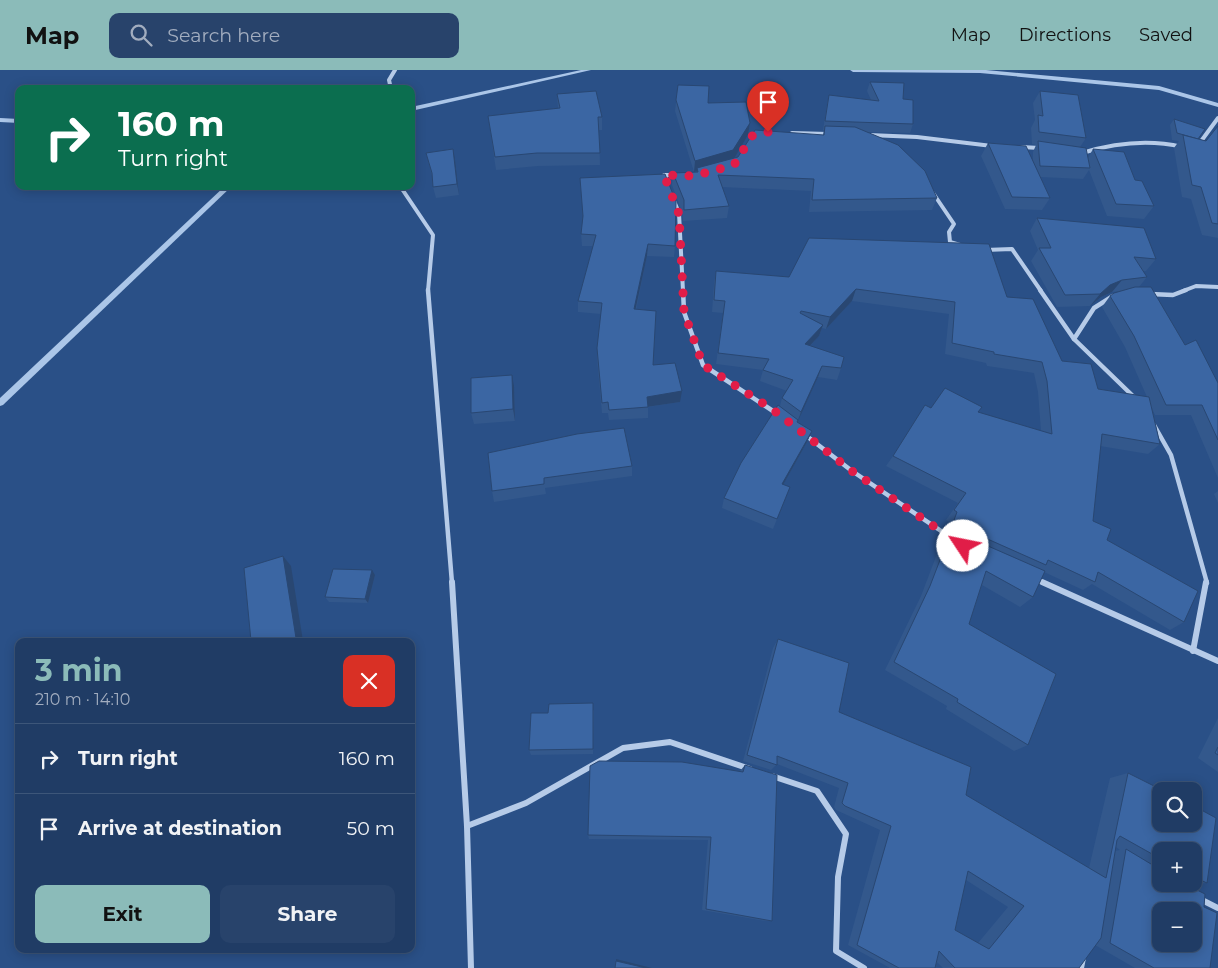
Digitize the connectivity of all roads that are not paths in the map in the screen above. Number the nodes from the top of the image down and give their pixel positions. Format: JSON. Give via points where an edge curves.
{"nodes":[{"id":1,"x":395,"y":70,"type":"edge"},
{"id":2,"x":390,"y":85,"type":"edge"},
{"id":3,"x":1218,"y":118,"type":"edge"},
{"id":4,"x":1211,"y":128,"type":"junction"},
{"id":5,"x":1218,"y":129,"type":"edge"},
{"id":6,"x":784,"y":133,"type":"edge"},
{"id":7,"x":832,"y":134,"type":"edge"},
{"id":8,"x":860,"y":135,"type":"edge"},
{"id":9,"x":998,"y":146,"type":"edge"},
{"id":10,"x":1018,"y":147,"type":"edge"},
{"id":11,"x":1187,"y":148,"type":"edge"},
{"id":12,"x":1045,"y":149,"type":"edge"},
{"id":13,"x":1195,"y":150,"type":"edge"},
{"id":14,"x":1077,"y":155,"type":"edge"},
{"id":15,"x":687,"y":176,"type":"edge"},
{"id":16,"x":667,"y":182,"type":"edge"},
{"id":17,"x":928,"y":186,"type":"edge"},
{"id":18,"x":403,"y":190,"type":"edge"},
{"id":19,"x":673,"y":198,"type":"edge"},
{"id":20,"x":963,"y":247,"type":"edge"},
{"id":21,"x":979,"y":250,"type":"edge"},
{"id":22,"x":1218,"y":287,"type":"edge"},
{"id":23,"x":1117,"y":293,"type":"edge"},
{"id":24,"x":1145,"y":294,"type":"edge"},
{"id":25,"x":1074,"y":339,"type":"junction"},
{"id":26,"x":1142,"y":405,"type":"edge"},
{"id":27,"x":786,"y":420,"type":"edge"},
{"id":28,"x":1152,"y":422,"type":"edge"},
{"id":29,"x":801,"y":432,"type":"edge"},
{"id":30,"x":955,"y":541,"type":"edge"},
{"id":31,"x":1025,"y":574,"type":"edge"},
{"id":32,"x":1193,"y":651,"type":"junction"},
{"id":33,"x":1218,"y":661,"type":"edge"},
{"id":34,"x":467,"y":826,"type":"junction"},
{"id":35,"x":1194,"y":896,"type":"edge"},
{"id":36,"x":1218,"y":908,"type":"edge"},
{"id":37,"x":1084,"y":949,"type":"edge"},
{"id":38,"x":471,"y":968,"type":"edge"},
{"id":39,"x":864,"y":968,"type":"edge"},
{"id":40,"x":1081,"y":968,"type":"edge"}],
"edges":[{"from":1,"to":2,"type":"street","via":[[389,80]]},
{"from":3,"to":4,"type":"street"},
{"from":4,"to":5,"type":"street"},
{"from":4,"to":13,"type":"street"},
{"from":6,"to":7,"type":"street"},
{"from":8,"to":9,"type":"street"},
{"from":10,"to":12,"type":"street"},
{"from":11,"to":14,"type":"street","via":[[1163,141],[1103,146]]},
{"from":15,"to":16,"type":"street","via":[[664,175]]},
{"from":17,"to":20,"type":"street","via":[[954,224],[949,232],[950,242]]},
{"from":18,"to":34,"type":"street","via":[[433,235],[428,291],[448,526]]},
{"from":19,"to":27,"type":"street","via":[[679,214],[684,312],[703,365]]},
{"from":21,"to":25,"type":"street","via":[[1012,249]]},
{"from":22,"to":24,"type":"street","via":[[1196,286],[1173,295]]},
{"from":23,"to":25,"type":"street","via":[[1094,308]]},
{"from":25,"to":26,"type":"street"},
{"from":28,"to":32,"type":"street","via":[[1171,456],[1207,584]]},
{"from":29,"to":30,"type":"street"},
{"from":31,"to":32,"type":"street"},
{"from":32,"to":33,"type":"street"},
{"from":34,"to":38,"type":"street"},
{"from":34,"to":39,"type":"street","via":[[526,803],[622,748],[670,742],[817,791],[846,834],[838,877],[836,951]]},
{"from":35,"to":36,"type":"street"},
{"from":37,"to":40,"type":"street"}]}
